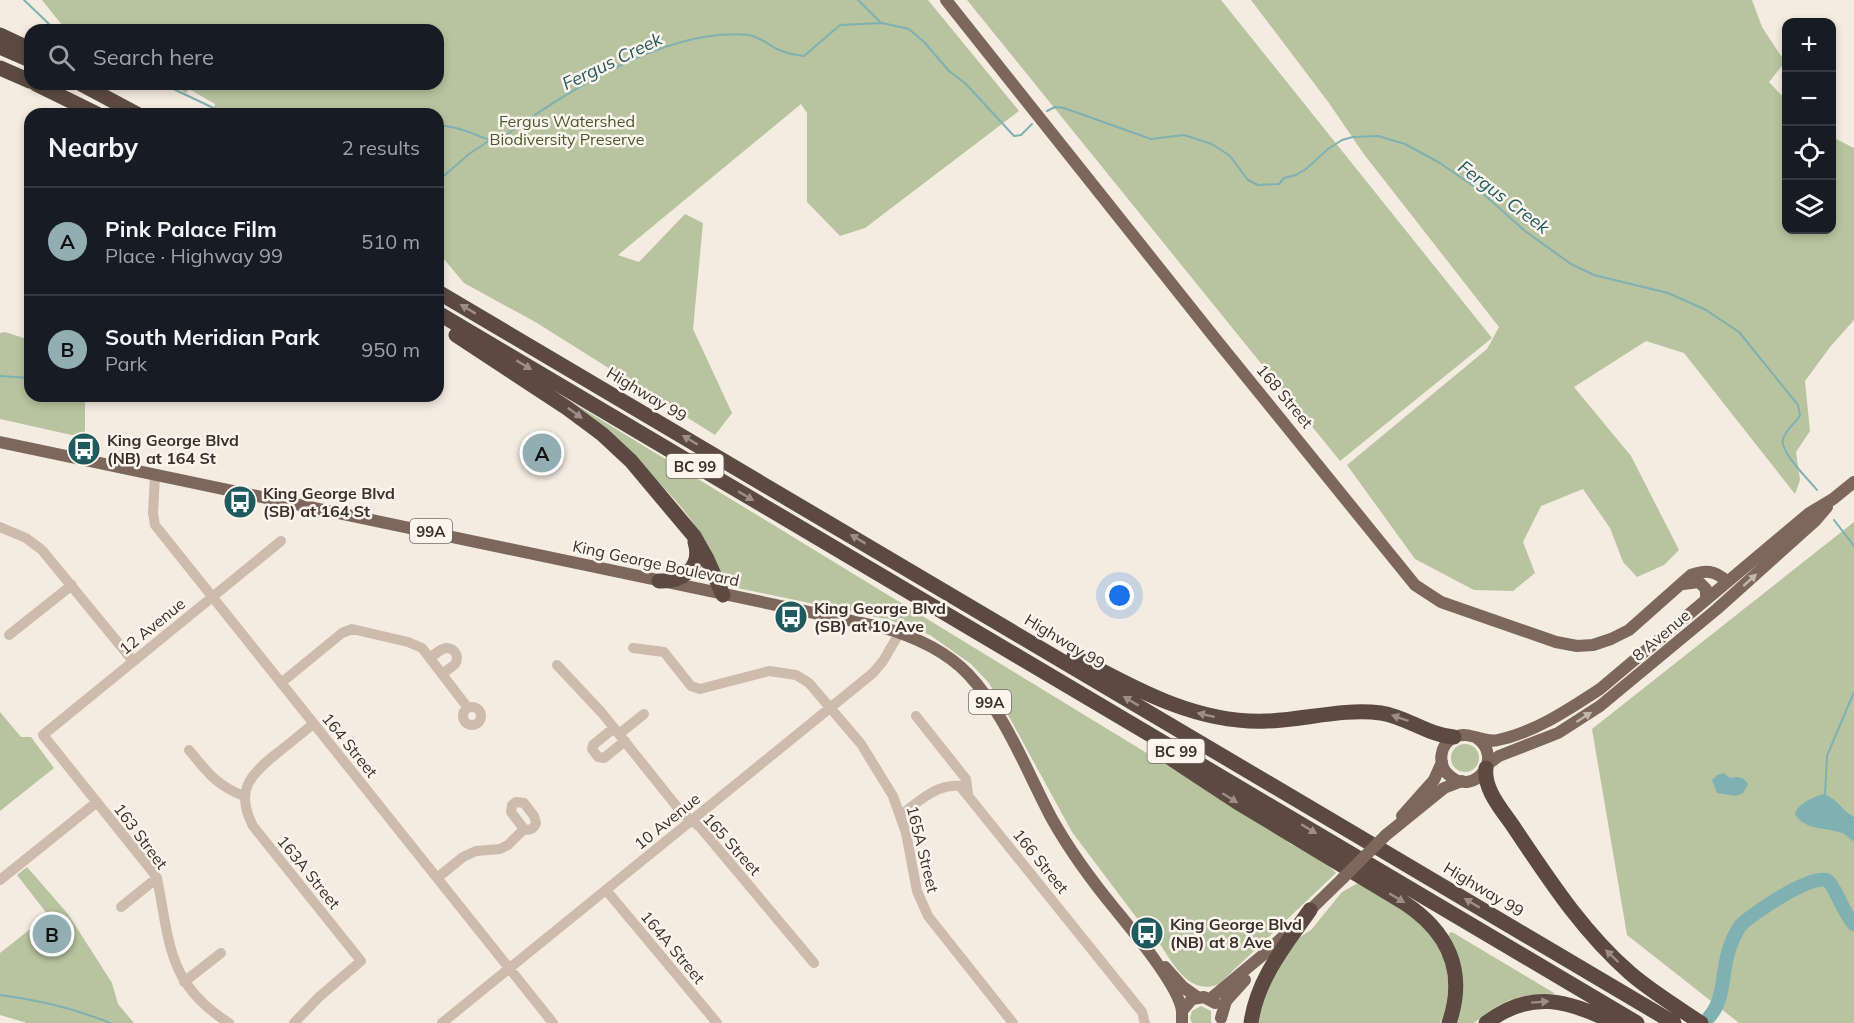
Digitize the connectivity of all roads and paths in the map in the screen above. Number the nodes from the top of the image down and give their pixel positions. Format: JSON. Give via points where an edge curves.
{"nodes":[{"id":1,"x":946,"y":0,"type":"edge"},
{"id":2,"x":0,"y":35,"type":"edge"},
{"id":3,"x":24,"y":46,"type":"edge"},
{"id":4,"x":0,"y":47,"type":"edge"},
{"id":5,"x":24,"y":57,"type":"edge"},
{"id":6,"x":0,"y":68,"type":"edge"},
{"id":7,"x":24,"y":78,"type":"edge"},
{"id":8,"x":48,"y":90,"type":"edge"},
{"id":9,"x":92,"y":90,"type":"edge"},
{"id":10,"x":105,"y":90,"type":"edge"},
{"id":11,"x":85,"y":108,"type":"edge"},
{"id":12,"x":126,"y":108,"type":"edge"},
{"id":13,"x":134,"y":108,"type":"edge"},
{"id":14,"x":444,"y":295,"type":"edge"},
{"id":15,"x":444,"y":318,"type":"edge"},
{"id":16,"x":444,"y":328,"type":"edge"},
{"id":17,"x":0,"y":442,"type":"edge"},
{"id":18,"x":155,"y":475,"type":"junction"},
{"id":19,"x":1854,"y":482,"type":"edge"},
{"id":20,"x":1833,"y":499,"type":"junction"},
{"id":21,"x":686,"y":524,"type":"junction"},
{"id":22,"x":0,"y":527,"type":"edge"},
{"id":23,"x":281,"y":541,"type":"dead end"},
{"id":24,"x":908,"y":569,"type":"junction"},
{"id":25,"x":659,"y":581,"type":"junction"},
{"id":26,"x":1726,"y":581,"type":"junction"},
{"id":27,"x":72,"y":585,"type":"junction"},
{"id":28,"x":1676,"y":587,"type":"junction"},
{"id":29,"x":723,"y":595,"type":"junction"},
{"id":30,"x":212,"y":597,"type":"junction"},
{"id":31,"x":1706,"y":598,"type":"junction"},
{"id":32,"x":952,"y":618,"type":"junction"},
{"id":33,"x":900,"y":632,"type":"junction"},
{"id":34,"x":9,"y":635,"type":"dead end"},
{"id":35,"x":633,"y":648,"type":"dead end"},
{"id":36,"x":430,"y":658,"type":"junction"},
{"id":37,"x":134,"y":661,"type":"junction"},
{"id":38,"x":557,"y":665,"type":"dead end"},
{"id":39,"x":442,"y":674,"type":"junction"},
{"id":40,"x":280,"y":683,"type":"junction"},
{"id":41,"x":1619,"y":691,"type":"junction"},
{"id":42,"x":831,"y":707,"type":"junction"},
{"id":43,"x":468,"y":708,"type":"dead end"},
{"id":44,"x":644,"y":714,"type":"dead end"},
{"id":45,"x":916,"y":716,"type":"dead end"},
{"id":46,"x":314,"y":724,"type":"junction"},
{"id":47,"x":619,"y":734,"type":"junction"},
{"id":48,"x":43,"y":735,"type":"joint"},
{"id":49,"x":1454,"y":737,"type":"junction"},
{"id":50,"x":1477,"y":738,"type":"junction"},
{"id":51,"x":189,"y":750,"type":"dead end"},
{"id":52,"x":1442,"y":762,"type":"junction"},
{"id":53,"x":1487,"y":766,"type":"junction"},
{"id":54,"x":1462,"y":782,"type":"junction"},
{"id":55,"x":968,"y":794,"type":"junction"},
{"id":56,"x":244,"y":796,"type":"junction"},
{"id":57,"x":97,"y":802,"type":"junction"},
{"id":58,"x":901,"y":815,"type":"junction"},
{"id":59,"x":691,"y":821,"type":"junction"},
{"id":60,"x":524,"y":829,"type":"dead end"},
{"id":61,"x":1386,"y":835,"type":"junction"},
{"id":62,"x":157,"y":878,"type":"junction"},
{"id":63,"x":437,"y":878,"type":"junction"},
{"id":64,"x":0,"y":880,"type":"edge"},
{"id":65,"x":606,"y":890,"type":"junction"},
{"id":66,"x":122,"y":907,"type":"dead end"},
{"id":67,"x":1310,"y":910,"type":"junction"},
{"id":68,"x":1270,"y":949,"type":"junction"},
{"id":69,"x":1149,"y":952,"type":"junction"},
{"id":70,"x":221,"y":953,"type":"dead end"},
{"id":71,"x":814,"y":963,"type":"dead end"},
{"id":72,"x":509,"y":969,"type":"junction"},
{"id":73,"x":184,"y":982,"type":"junction"},
{"id":74,"x":1197,"y":998,"type":"junction"},
{"id":75,"x":1210,"y":999,"type":"junction"},
{"id":76,"x":1181,"y":1018,"type":"edge"},
{"id":77,"x":1221,"y":1020,"type":"edge"},
{"id":78,"x":229,"y":1023,"type":"edge"},
{"id":79,"x":294,"y":1023,"type":"edge"},
{"id":80,"x":442,"y":1023,"type":"edge"},
{"id":81,"x":553,"y":1023,"type":"edge"},
{"id":82,"x":717,"y":1023,"type":"edge"},
{"id":83,"x":1013,"y":1023,"type":"edge"},
{"id":84,"x":1145,"y":1023,"type":"edge"},
{"id":85,"x":1251,"y":1023,"type":"edge"},
{"id":86,"x":1449,"y":1023,"type":"edge"},
{"id":87,"x":1486,"y":1023,"type":"edge"},
{"id":88,"x":1615,"y":1023,"type":"edge"},
{"id":89,"x":1637,"y":1023,"type":"edge"},
{"id":90,"x":1674,"y":1023,"type":"edge"},
{"id":91,"x":1701,"y":1023,"type":"edge"}],
"edges":[{"from":1,"to":28,"type":"main road","name":"168 Street","via":[[1415,585],[1441,602],[1577,646],[1602,642],[1629,630]]},
{"from":2,"to":3,"type":"highway"},
{"from":4,"to":5,"type":"highway"},
{"from":6,"to":7,"type":"highway"},
{"from":8,"to":11,"type":"highway"},
{"from":9,"to":12,"type":"highway"},
{"from":10,"to":13,"type":"highway"},
{"from":24,"to":14,"type":"highway","name":"Highway 99","number":"BC 99","one_way":true},
{"from":15,"to":32,"type":"highway","number":"BC 99","one_way":true},
{"from":16,"to":21,"type":"highway","one_way":true,"via":[[602,434]]},
{"from":17,"to":18,"type":"main road","name":"King George Boulevard"},
{"from":18,"to":25,"type":"main road","name":"King George Boulevard","number":"99A"},
{"from":18,"to":30,"type":"street","name":"164 Street","via":[[155,525]]},
{"from":19,"to":20,"type":"main road","name":"8 Avenue"},
{"from":20,"to":26,"type":"main road","name":"8 Avenue","via":[[1808,514]]},
{"from":41,"to":20,"type":"main road","name":"8 Avenue","one_way":true,"via":[[1757,573]]},
{"from":21,"to":25,"type":"highway","via":[[697,546],[695,565],[680,578]]},
{"from":21,"to":29,"type":"highway"},
{"from":22,"to":27,"type":"street","via":[[42,550]]},
{"from":23,"to":30,"type":"street","name":"12 Avenue"},
{"from":49,"to":24,"type":"highway","one_way":true,"via":[[1381,713],[1265,722],[1231,720],[1187,710],[1104,672]]},
{"from":90,"to":24,"type":"highway","name":"Highway 99","number":"BC 99","one_way":true},
{"from":25,"to":29,"type":"main road","name":"King George Boulevard","number":"99A"},
{"from":26,"to":28,"type":"main road","name":"168 Street","via":[[1713,572],[1701,571]]},
{"from":26,"to":31,"type":"main road","name":"8 Avenue"},
{"from":26,"to":41,"type":"main road","via":[[1714,604],[1627,676]]},
{"from":27,"to":34,"type":"street"},
{"from":27,"to":37,"type":"street"},
{"from":28,"to":31,"type":"main road","via":[[1699,582],[1706,589]]},
{"from":29,"to":33,"type":"main road","name":"King George Boulevard","number":"99A"},
{"from":30,"to":37,"type":"street","name":"12 Avenue"},
{"from":30,"to":40,"type":"street","name":"164 Street"},
{"from":31,"to":50,"type":"main road","name":"8 Avenue","via":[[1600,689],[1567,711],[1498,740]]},
{"from":32,"to":86,"type":"highway","one_way":true,"via":[[1237,802],[1413,908],[1437,932],[1452,959],[1456,993]]},
{"from":32,"to":89,"type":"highway","number":"BC 99","one_way":true},
{"from":33,"to":42,"type":"street","name":"10 Avenue","via":[[873,673]]},
{"from":33,"to":69,"type":"main road","name":"King George Boulevard","number":"99A","via":[[940,651],[984,692],[1072,852]]},
{"from":35,"to":42,"type":"street","name":"165A Street","via":[[664,651],[691,686],[700,688],[769,671],[796,675],[809,682]]},
{"from":36,"to":39,"type":"street"},
{"from":36,"to":39,"type":"street","via":[[444,648],[455,651],[455,663]]},
{"from":36,"to":40,"type":"street","via":[[422,648],[408,642],[352,629]]},
{"from":37,"to":48,"type":"street","name":"12 Avenue"},
{"from":38,"to":47,"type":"street","name":"165 Street"},
{"from":39,"to":43,"type":"street"},
{"from":40,"to":46,"type":"street","name":"164 Street"},
{"from":53,"to":41,"type":"main road","name":"8 Avenue","one_way":true,"via":[[1501,755],[1563,730]]},
{"from":42,"to":58,"type":"street","name":"165A Street","via":[[870,757]]},
{"from":42,"to":59,"type":"street","name":"10 Avenue"},
{"from":44,"to":47,"type":"street"},
{"from":45,"to":55,"type":"street","name":"166 Street","via":[[966,779]]},
{"from":46,"to":56,"type":"street","via":[[259,768]]},
{"from":46,"to":63,"type":"street","name":"164 Street"},
{"from":47,"to":59,"type":"street","name":"165 Street"},
{"from":48,"to":57,"type":"street","name":"163 Street"},
{"from":49,"to":50,"type":"main road","via":[[1466,734]]},
{"from":49,"to":52,"type":"main road","via":[[1443,749]]},
{"from":50,"to":53,"type":"main road","via":[[1486,748]]},
{"from":51,"to":56,"type":"street","via":[[217,783]]},
{"from":52,"to":54,"type":"main road","via":[[1449,775]]},
{"from":52,"to":61,"type":"main road","via":[[1432,783]]},
{"from":53,"to":54,"type":"main road","via":[[1478,778]]},
{"from":91,"to":53,"type":"highway","one_way":true,"via":[[1630,973],[1579,920],[1497,801],[1487,783]]},
{"from":54,"to":61,"type":"main road","via":[[1444,788]]},
{"from":55,"to":58,"type":"street","via":[[960,786],[947,785]]},
{"from":55,"to":84,"type":"street","name":"166 Street","via":[[1142,1012]]},
{"from":56,"to":79,"type":"street","name":"163A Street","via":[[253,826],[361,961]]},
{"from":57,"to":62,"type":"street","name":"163 Street"},
{"from":57,"to":64,"type":"street"},
{"from":58,"to":83,"type":"street","name":"165A Street","via":[[917,891],[925,910]]},
{"from":59,"to":65,"type":"street","name":"10 Avenue"},
{"from":59,"to":71,"type":"street","name":"165 Street"},
{"from":60,"to":63,"type":"street","via":[[508,845],[463,857]]},
{"from":61,"to":67,"type":"main road","bridge":true},
{"from":62,"to":66,"type":"street"},
{"from":62,"to":73,"type":"street","name":"163 Street","via":[[171,948]]},
{"from":63,"to":72,"type":"street","name":"164 Street"},
{"from":65,"to":72,"type":"street","name":"10 Avenue"},
{"from":65,"to":82,"type":"street","name":"164A Street"},
{"from":67,"to":68,"type":"main road"},
{"from":67,"to":85,"type":"highway","via":[[1266,975]]},
{"from":68,"to":75,"type":"main road"},
{"from":68,"to":77,"type":"main road","via":[[1230,996]]},
{"from":69,"to":74,"type":"main road","name":"King George Boulevard","number":"99A"},
{"from":69,"to":76,"type":"main road","name":"King George Boulevard","number":"99A","via":[[1176,994]]},
{"from":70,"to":73,"type":"street"},
{"from":72,"to":80,"type":"street","name":"10 Avenue"},
{"from":72,"to":81,"type":"street","name":"164 Street"},
{"from":73,"to":78,"type":"street","name":"163 Street","via":[[205,1007]]},
{"from":74,"to":75,"type":"main road"},
{"from":74,"to":76,"type":"main road","via":[[1188,1002]]},
{"from":75,"to":77,"type":"main road","via":[[1218,1007]]},
{"from":87,"to":88,"type":"highway","one_way":true,"via":[[1521,1004],[1547,1001],[1572,1005]]}]}
